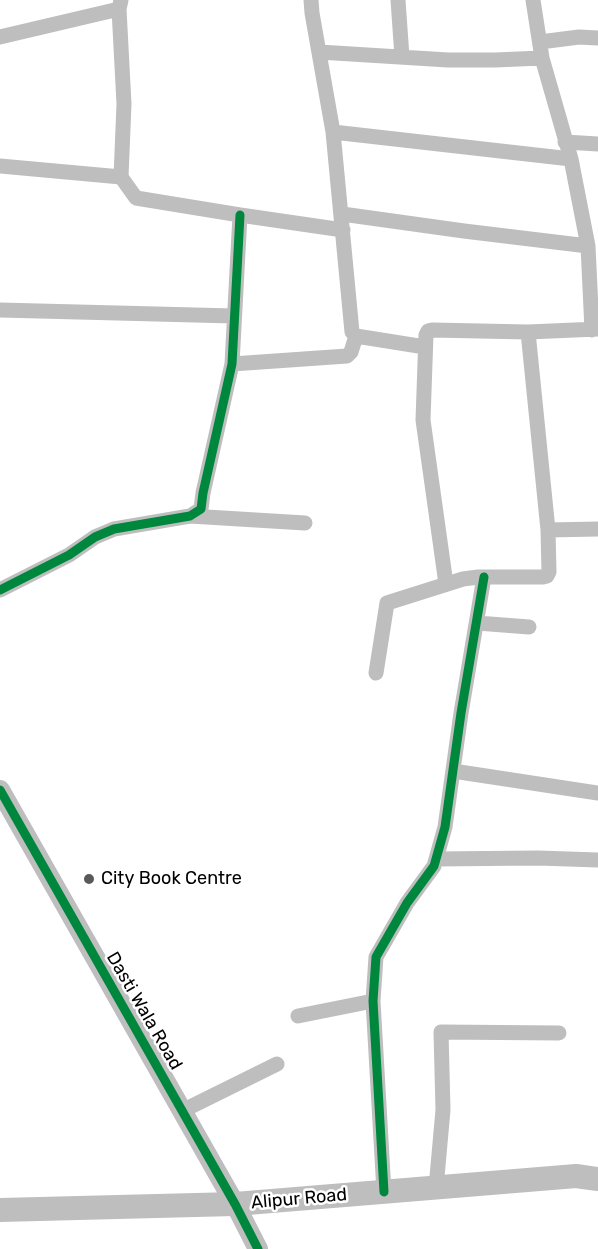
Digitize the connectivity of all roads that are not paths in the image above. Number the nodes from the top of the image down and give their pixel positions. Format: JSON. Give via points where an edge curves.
{"nodes":[{"id":1,"x":311,"y":0,"type":"edge"},
{"id":2,"x":398,"y":0,"type":"edge"},
{"id":3,"x":533,"y":0,"type":"edge"},
{"id":4,"x":120,"y":4,"type":"edge"},
{"id":5,"x":0,"y":37,"type":"edge"},
{"id":6,"x":598,"y":38,"type":"edge"},
{"id":7,"x":540,"y":42,"type":"junction"},
{"id":8,"x":319,"y":51,"type":"junction"},
{"id":9,"x":402,"y":57,"type":"junction"},
{"id":10,"x":542,"y":58,"type":"junction"},
{"id":11,"x":333,"y":132,"type":"junction"},
{"id":12,"x":566,"y":142,"type":"junction"},
{"id":13,"x":598,"y":144,"type":"edge"},
{"id":14,"x":571,"y":159,"type":"junction"},
{"id":15,"x":0,"y":166,"type":"edge"},
{"id":16,"x":121,"y":177,"type":"junction"},
{"id":17,"x":342,"y":214,"type":"junction"},
{"id":18,"x":240,"y":215,"type":"junction"},
{"id":19,"x":343,"y":230,"type":"junction"},
{"id":20,"x":588,"y":246,"type":"junction"},
{"id":21,"x":0,"y":310,"type":"edge"},
{"id":22,"x":234,"y":316,"type":"junction"},
{"id":23,"x":595,"y":329,"type":"edge"},
{"id":24,"x":528,"y":332,"type":"junction"},
{"id":25,"x":356,"y":336,"type":"junction"},
{"id":26,"x":425,"y":347,"type":"junction"},
{"id":27,"x":232,"y":364,"type":"junction"},
{"id":28,"x":190,"y":516,"type":"junction"},
{"id":29,"x":305,"y":523,"type":"dead end"},
{"id":30,"x":598,"y":529,"type":"edge"},
{"id":31,"x":548,"y":531,"type":"junction"},
{"id":32,"x":484,"y":577,"type":"junction"},
{"id":33,"x":446,"y":584,"type":"junction"},
{"id":34,"x":0,"y":590,"type":"edge"},
{"id":35,"x":477,"y":622,"type":"junction"},
{"id":36,"x":529,"y":627,"type":"dead end"},
{"id":37,"x":376,"y":673,"type":"dead end"},
{"id":38,"x":453,"y":771,"type":"junction"},
{"id":39,"x":0,"y":790,"type":"edge"},
{"id":40,"x":598,"y":793,"type":"edge"},
{"id":41,"x":436,"y":859,"type":"junction"},
{"id":42,"x":598,"y":860,"type":"edge"},
{"id":43,"x":374,"y":1001,"type":"junction"},
{"id":44,"x":298,"y":1016,"type":"dead end"},
{"id":45,"x":559,"y":1033,"type":"dead end"},
{"id":46,"x":277,"y":1064,"type":"dead end"},
{"id":47,"x":182,"y":1111,"type":"junction"},
{"id":48,"x":598,"y":1179,"type":"edge"},
{"id":49,"x":436,"y":1188,"type":"junction"},
{"id":50,"x":384,"y":1192,"type":"junction"},
{"id":51,"x":235,"y":1204,"type":"junction"},
{"id":52,"x":0,"y":1210,"type":"edge"},
{"id":53,"x":258,"y":1249,"type":"edge"}],
"edges":[{"from":1,"to":8,"type":"street"},
{"from":2,"to":9,"type":"street"},
{"from":3,"to":7,"type":"street"},
{"from":4,"to":5,"type":"street"},
{"from":4,"to":16,"type":"street","via":[[124,104]]},
{"from":6,"to":7,"type":"street"},
{"from":7,"to":10,"type":"street"},
{"from":8,"to":9,"type":"street"},
{"from":8,"to":11,"type":"street"},
{"from":9,"to":10,"type":"street"},
{"from":10,"to":12,"type":"street"},
{"from":11,"to":14,"type":"street"},
{"from":11,"to":17,"type":"street"},
{"from":12,"to":13,"type":"street"},
{"from":12,"to":14,"type":"street"},
{"from":14,"to":20,"type":"street"},
{"from":15,"to":16,"type":"street"},
{"from":16,"to":18,"type":"street","via":[[136,198]]},
{"from":17,"to":19,"type":"street"},
{"from":17,"to":20,"type":"street"},
{"from":18,"to":19,"type":"street"},
{"from":18,"to":22,"type":"street"},
{"from":19,"to":25,"type":"street","via":[[351,324]]},
{"from":20,"to":23,"type":"street"},
{"from":21,"to":22,"type":"street"},
{"from":22,"to":27,"type":"street"},
{"from":23,"to":24,"type":"street"},
{"from":24,"to":26,"type":"street","via":[[432,330],[426,335]]},
{"from":24,"to":31,"type":"street"},
{"from":25,"to":26,"type":"street"},
{"from":25,"to":27,"type":"street","via":[[347,356]]},
{"from":26,"to":33,"type":"street","via":[[423,420]]},
{"from":27,"to":28,"type":"street","via":[[201,509]]},
{"from":28,"to":29,"type":"street"},
{"from":28,"to":34,"type":"street","via":[[114,529]]},
{"from":30,"to":31,"type":"street"},
{"from":31,"to":32,"type":"street","via":[[547,576]]},
{"from":32,"to":33,"type":"street"},
{"from":32,"to":35,"type":"street"},
{"from":33,"to":37,"type":"street","via":[[387,603]]},
{"from":35,"to":36,"type":"street"},
{"from":35,"to":38,"type":"street"},
{"from":38,"to":40,"type":"street"},
{"from":38,"to":41,"type":"street"},
{"from":39,"to":47,"type":"street","name":"Dasti Wala Road"},
{"from":41,"to":42,"type":"street"},
{"from":41,"to":43,"type":"street","via":[[376,957]]},
{"from":43,"to":44,"type":"street"},
{"from":43,"to":50,"type":"street"},
{"from":45,"to":49,"type":"street","via":[[441,1032],[443,1110]]},
{"from":46,"to":47,"type":"street"},
{"from":47,"to":51,"type":"street","name":"Dasti Wala Road"},
{"from":48,"to":49,"type":"main road","name":"Alipur Road","via":[[576,1176]]},
{"from":49,"to":50,"type":"main road","name":"Alipur Road"},
{"from":50,"to":51,"type":"main road","name":"Alipur Road"},
{"from":51,"to":52,"type":"main road","name":"Alipur Road"},
{"from":51,"to":53,"type":"street","name":"Dasti Wala Road"}]}
